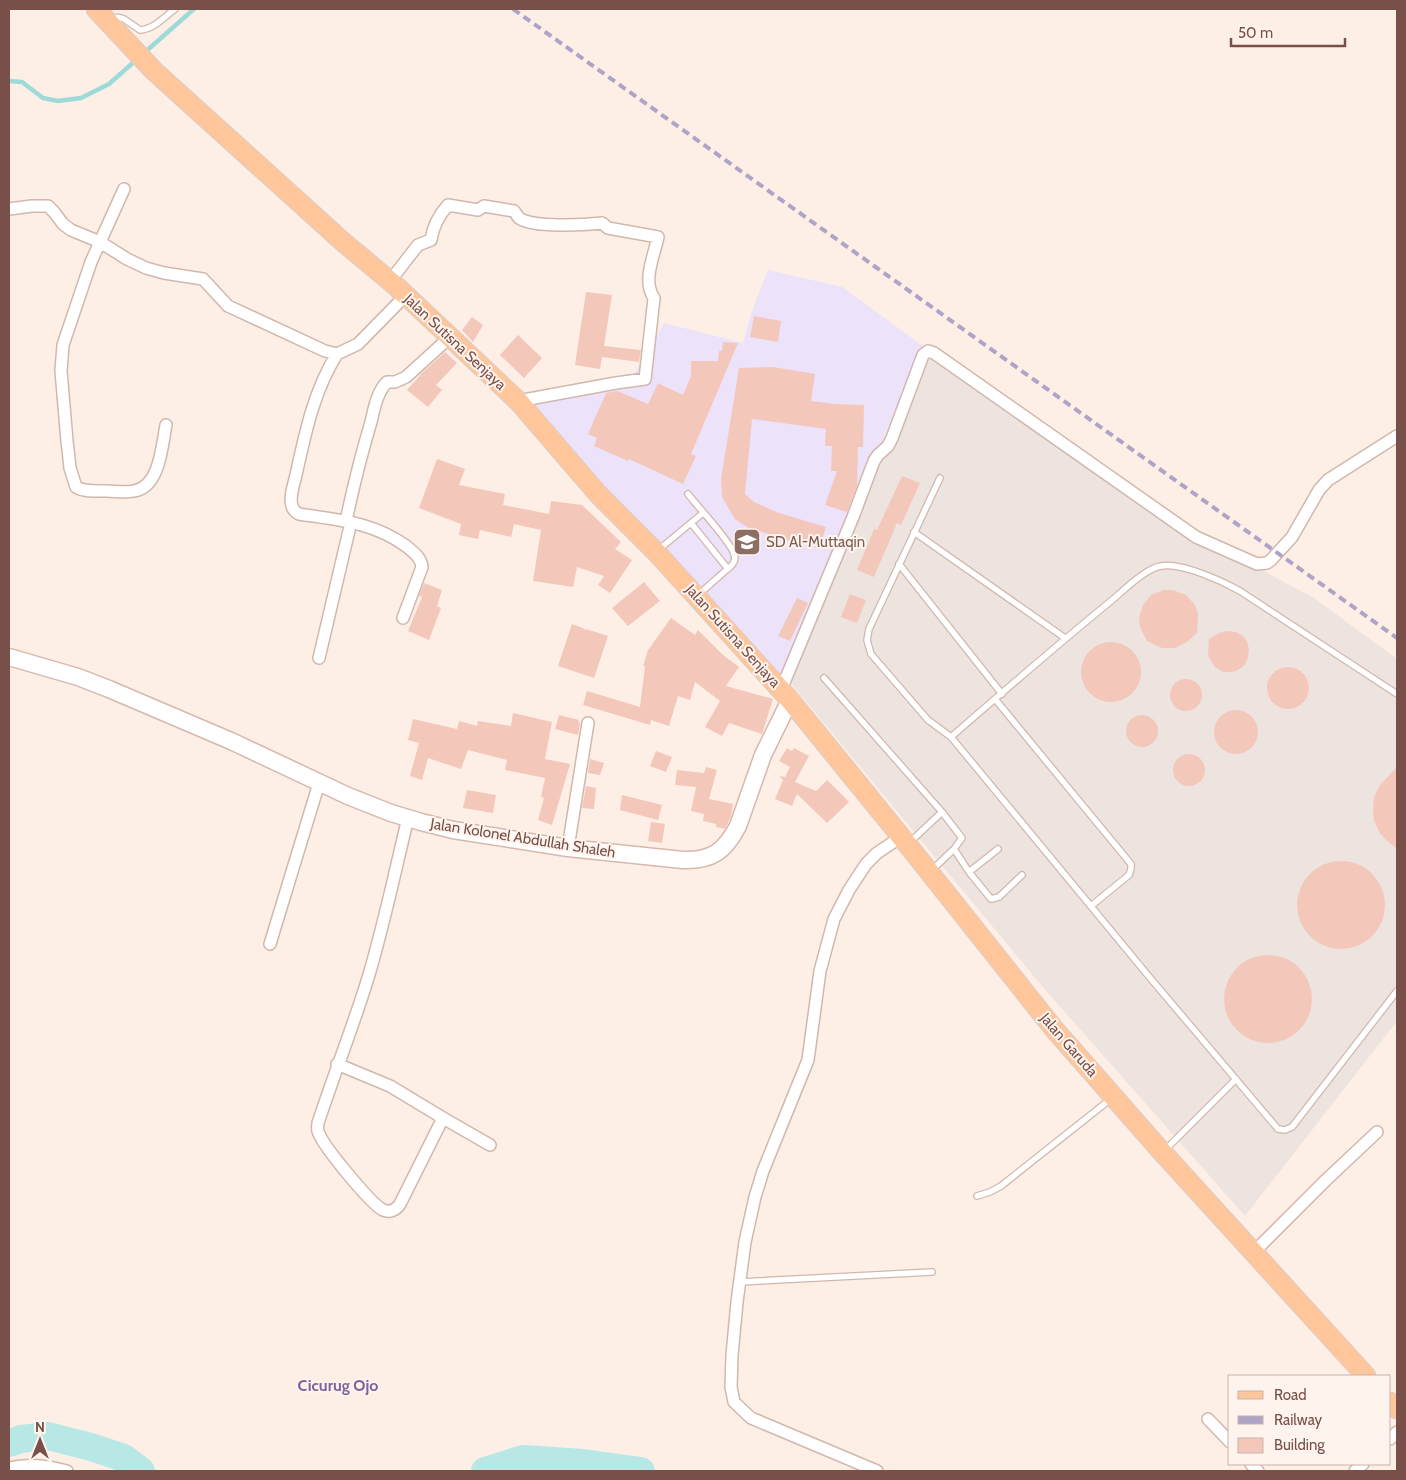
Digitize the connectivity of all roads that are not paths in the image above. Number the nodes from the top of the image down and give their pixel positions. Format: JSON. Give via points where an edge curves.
{"nodes":[{"id":1,"x":96,"y":9,"type":"edge"},
{"id":2,"x":175,"y":9,"type":"edge"},
{"id":3,"x":109,"y":24,"type":"junction"},
{"id":4,"x":124,"y":189,"type":"dead end"},
{"id":5,"x":9,"y":209,"type":"edge"},
{"id":6,"x":100,"y":242,"type":"junction"},
{"id":7,"x":390,"y":281,"type":"junction"},
{"id":8,"x":406,"y":295,"type":"junction"},
{"id":9,"x":451,"y":336,"type":"junction"},
{"id":10,"x":337,"y":354,"type":"junction"},
{"id":11,"x":518,"y":401,"type":"junction"},
{"id":12,"x":166,"y":425,"type":"dead end"},
{"id":13,"x":1397,"y":436,"type":"edge"},
{"id":14,"x":940,"y":478,"type":"dead end"},
{"id":15,"x":688,"y":494,"type":"dead end"},
{"id":16,"x":703,"y":513,"type":"junction"},
{"id":17,"x":348,"y":522,"type":"junction"},
{"id":18,"x":691,"y":523,"type":"junction"},
{"id":19,"x":914,"y":532,"type":"junction"},
{"id":20,"x":656,"y":552,"type":"junction"},
{"id":21,"x":899,"y":564,"type":"junction"},
{"id":22,"x":728,"y":569,"type":"junction"},
{"id":23,"x":697,"y":597,"type":"junction"},
{"id":24,"x":403,"y":618,"type":"dead end"},
{"id":25,"x":1065,"y":638,"type":"junction"},
{"id":26,"x":9,"y":657,"type":"edge"},
{"id":27,"x":319,"y":658,"type":"dead end"},
{"id":28,"x":824,"y":678,"type":"dead end"},
{"id":29,"x":1002,"y":694,"type":"junction"},
{"id":30,"x":1397,"y":694,"type":"edge"},
{"id":31,"x":785,"y":695,"type":"junction"},
{"id":32,"x":995,"y":699,"type":"junction"},
{"id":33,"x":588,"y":723,"type":"dead end"},
{"id":34,"x":951,"y":737,"type":"junction"},
{"id":35,"x":319,"y":783,"type":"junction"},
{"id":36,"x":942,"y":812,"type":"junction"},
{"id":37,"x":408,"y":818,"type":"junction"},
{"id":38,"x":904,"y":841,"type":"junction"},
{"id":39,"x":568,"y":848,"type":"junction"},
{"id":40,"x":954,"y":849,"type":"junction"},
{"id":41,"x":998,"y":849,"type":"dead end"},
{"id":42,"x":969,"y":872,"type":"junction"},
{"id":43,"x":930,"y":873,"type":"junction"},
{"id":44,"x":1022,"y":875,"type":"dead end"},
{"id":45,"x":1091,"y":906,"type":"junction"},
{"id":46,"x":270,"y":944,"type":"dead end"},
{"id":47,"x":1397,"y":992,"type":"edge"},
{"id":48,"x":337,"y":1064,"type":"junction"},
{"id":49,"x":1236,"y":1080,"type":"junction"},
{"id":50,"x":1114,"y":1097,"type":"junction"},
{"id":51,"x":443,"y":1118,"type":"junction"},
{"id":52,"x":1377,"y":1132,"type":"dead end"},
{"id":53,"x":490,"y":1145,"type":"dead end"},
{"id":54,"x":1162,"y":1152,"type":"junction"},
{"id":55,"x":977,"y":1196,"type":"dead end"},
{"id":56,"x":1254,"y":1253,"type":"junction"},
{"id":57,"x":932,"y":1272,"type":"dead end"},
{"id":58,"x":740,"y":1282,"type":"junction"},
{"id":59,"x":1365,"y":1375,"type":"edge"},
{"id":60,"x":1208,"y":1420,"type":"dead end"},
{"id":61,"x":1228,"y":1440,"type":"edge"},
{"id":62,"x":9,"y":1468,"type":"edge"},
{"id":63,"x":67,"y":1471,"type":"edge"},
{"id":64,"x":877,"y":1471,"type":"edge"}],
"edges":[{"from":1,"to":3,"type":"main road","name":"Jalan Sutisna Senjaya"},
{"from":2,"to":3,"type":"lane","via":[[149,28],[140,30],[118,17]]},
{"from":3,"to":7,"type":"main road","name":"Jalan Sutisna Senjaya","via":[[154,71]]},
{"from":4,"to":6,"type":"street"},
{"from":5,"to":6,"type":"street","via":[[48,206],[66,227]]},
{"from":6,"to":10,"type":"street","via":[[146,268],[203,279],[220,299],[236,310],[314,347]]},
{"from":6,"to":12,"type":"street","via":[[65,337],[61,362],[70,468],[76,487],[117,492],[142,488],[156,472]]},
{"from":7,"to":8,"type":"main road","name":"Jalan Sutisna Senjaya"},
{"from":7,"to":11,"type":"street","via":[[418,245],[431,240],[439,215],[448,205],[514,211],[519,218],[533,223],[602,224],[608,228],[658,237],[648,290],[654,298],[645,379]]},
{"from":8,"to":9,"type":"main road","name":"Jalan Sutisna Senjaya"},
{"from":8,"to":10,"type":"street","via":[[358,344]]},
{"from":9,"to":11,"type":"main road","name":"Jalan Sutisna Senjaya"},
{"from":9,"to":17,"type":"street","via":[[406,377],[387,382],[378,396],[364,444]]},
{"from":10,"to":17,"type":"street","via":[[316,399],[291,501],[292,509],[299,514]]},
{"from":11,"to":20,"type":"main road","name":"Jalan Sutisna Senjaya","via":[[598,494]]},
{"from":13,"to":31,"type":"street","via":[[1328,480],[1318,490],[1292,537],[1271,560],[1257,564],[1196,537],[934,352],[928,351],[923,354],[890,442],[874,461]]},
{"from":14,"to":19,"type":"lane"},
{"from":15,"to":16,"type":"lane"},
{"from":16,"to":18,"type":"lane"},
{"from":16,"to":22,"type":"lane","via":[[733,552],[735,560]]},
{"from":17,"to":24,"type":"street","via":[[387,534],[420,559],[422,567]]},
{"from":17,"to":27,"type":"street"},
{"from":18,"to":20,"type":"lane"},
{"from":18,"to":22,"type":"lane"},
{"from":19,"to":21,"type":"lane"},
{"from":19,"to":25,"type":"lane"},
{"from":20,"to":23,"type":"main road","name":"Jalan Sutisna Senjaya"},
{"from":21,"to":29,"type":"lane"},
{"from":21,"to":34,"type":"lane","via":[[869,629],[869,650],[928,720]]},
{"from":22,"to":23,"type":"lane"},
{"from":23,"to":31,"type":"main road","name":"Jalan Sutisna Senjaya"},
{"from":25,"to":29,"type":"lane"},
{"from":25,"to":30,"type":"lane","via":[[1153,569],[1175,566],[1240,591]]},
{"from":26,"to":35,"type":"main road","name":"Jalan Kolonel Abdullah Shaleh","via":[[109,688]]},
{"from":28,"to":36,"type":"lane"},
{"from":29,"to":32,"type":"lane"},
{"from":31,"to":38,"type":"main road","name":"Jalan Garuda"},
{"from":31,"to":39,"type":"main road","name":"Jalan Kolonel Abdullah Shaleh","via":[[738,826],[719,852],[691,861]]},
{"from":32,"to":34,"type":"lane"},
{"from":32,"to":45,"type":"lane","via":[[1131,864],[1129,875]]},
{"from":33,"to":39,"type":"street"},
{"from":34,"to":45,"type":"lane"},
{"from":35,"to":37,"type":"main road","name":"Jalan Kolonel Abdullah Shaleh"},
{"from":35,"to":46,"type":"street"},
{"from":36,"to":38,"type":"lane"},
{"from":36,"to":40,"type":"lane","via":[[962,838]]},
{"from":37,"to":39,"type":"main road","name":"Jalan Kolonel Abdullah Shaleh","via":[[453,830]]},
{"from":37,"to":48,"type":"street","via":[[375,953]]},
{"from":38,"to":43,"type":"main road","name":"Jalan Garuda"},
{"from":38,"to":58,"type":"street","via":[[878,853],[866,864],[834,919],[820,971],[808,1060],[763,1171],[745,1242]]},
{"from":40,"to":42,"type":"lane"},
{"from":40,"to":43,"type":"lane"},
{"from":41,"to":42,"type":"lane"},
{"from":42,"to":44,"type":"lane","via":[[995,899]]},
{"from":43,"to":50,"type":"main road","name":"Jalan Garuda","via":[[1054,1029]]},
{"from":45,"to":49,"type":"lane"},
{"from":47,"to":49,"type":"lane","via":[[1289,1129],[1275,1126]]},
{"from":48,"to":51,"type":"street","via":[[390,1086]]},
{"from":48,"to":51,"type":"street","via":[[318,1131],[346,1171],[382,1210],[389,1212],[397,1208]]},
{"from":49,"to":54,"type":"lane"},
{"from":50,"to":54,"type":"main road","name":"Jalan Garuda"},
{"from":50,"to":55,"type":"lane","via":[[1001,1186]]},
{"from":51,"to":53,"type":"street"},
{"from":52,"to":56,"type":"street"},
{"from":54,"to":56,"type":"main road","name":"Jalan Garuda"},
{"from":56,"to":59,"type":"main road","name":"Jalan Garuda"},
{"from":57,"to":58,"type":"lane"},
{"from":58,"to":64,"type":"street","via":[[732,1355],[734,1402],[751,1418]]},
{"from":60,"to":61,"type":"street"},
{"from":62,"to":63,"type":"street","via":[[23,1464]]}]}
